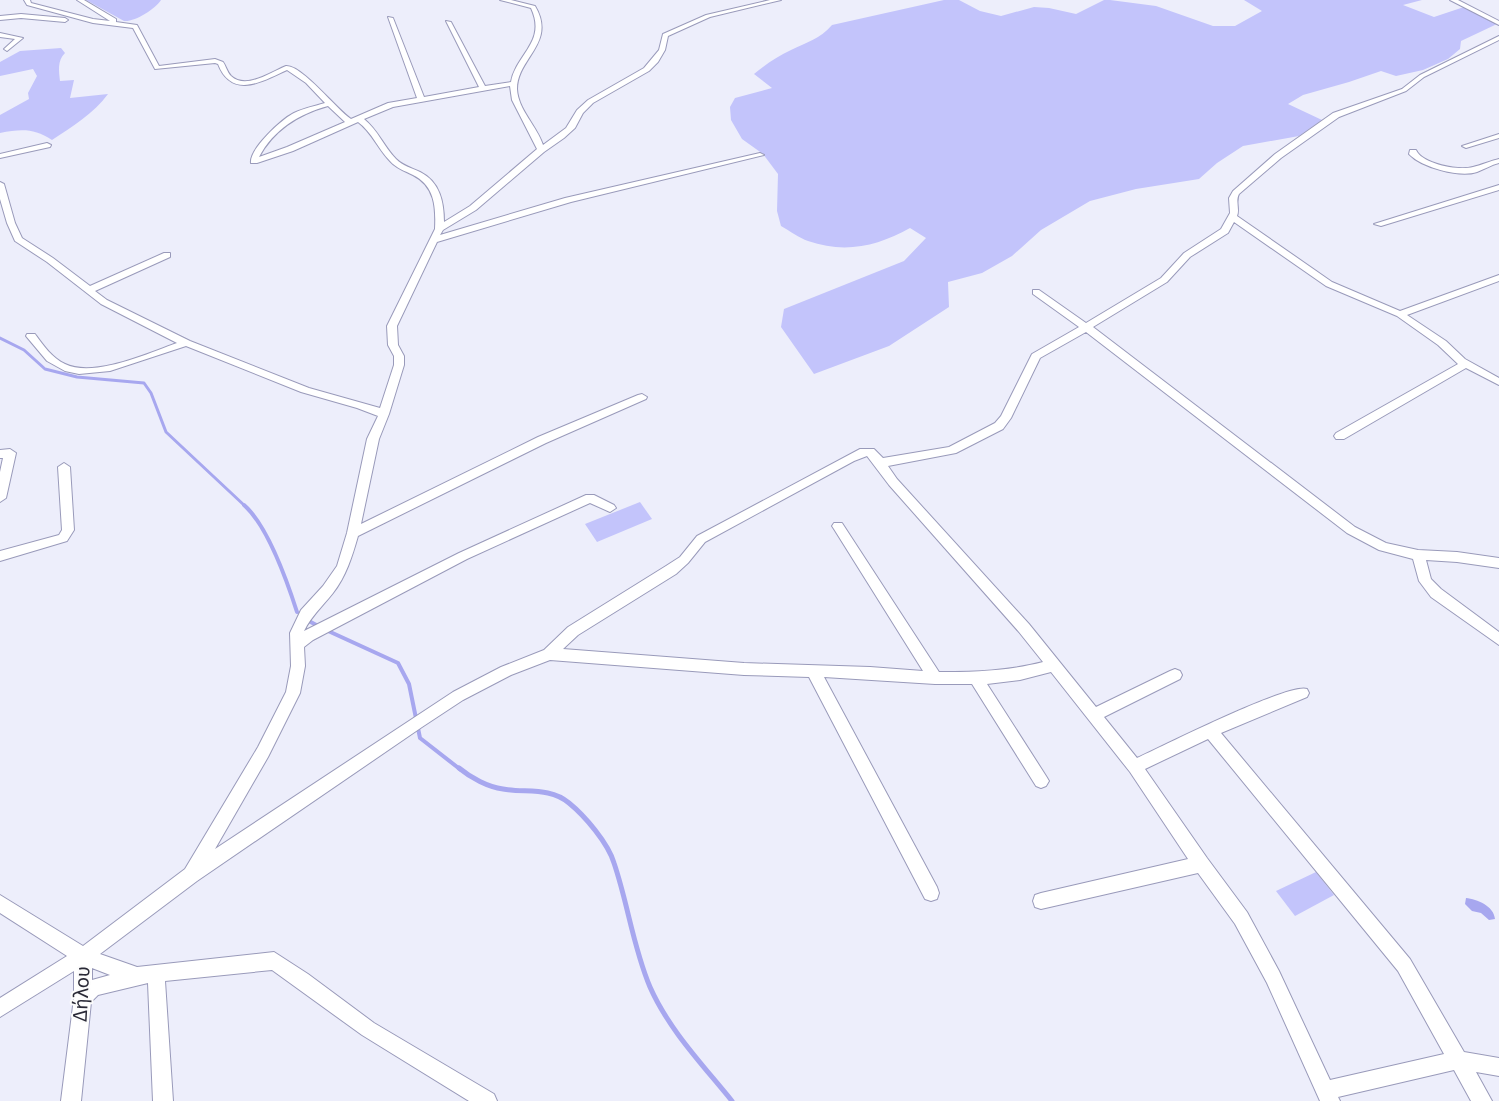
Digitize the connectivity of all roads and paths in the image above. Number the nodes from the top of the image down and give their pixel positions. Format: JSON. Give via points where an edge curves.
{"nodes":[{"id":1,"x":27,"y":0,"type":"edge"},
{"id":2,"x":80,"y":0,"type":"edge"},
{"id":3,"x":502,"y":0,"type":"edge"},
{"id":4,"x":778,"y":0,"type":"edge"},
{"id":5,"x":1453,"y":0,"type":"edge"},
{"id":6,"x":535,"y":4,"type":"edge"},
{"id":7,"x":0,"y":18,"type":"edge"},
{"id":8,"x":390,"y":18,"type":"dead end"},
{"id":9,"x":93,"y":21,"type":"junction"},
{"id":10,"x":113,"y":22,"type":"junction"},
{"id":11,"x":448,"y":22,"type":"dead end"},
{"id":12,"x":1499,"y":23,"type":"edge"},
{"id":13,"x":0,"y":35,"type":"edge"},
{"id":14,"x":1499,"y":38,"type":"edge"},
{"id":15,"x":7,"y":49,"type":"dead end"},
{"id":16,"x":514,"y":82,"type":"junction"},
{"id":17,"x":483,"y":88,"type":"junction"},
{"id":18,"x":421,"y":99,"type":"junction"},
{"id":19,"x":329,"y":104,"type":"junction"},
{"id":20,"x":354,"y":120,"type":"junction"},
{"id":21,"x":1499,"y":136,"type":"edge"},
{"id":22,"x":47,"y":145,"type":"dead end"},
{"id":23,"x":1466,"y":146,"type":"dead end"},
{"id":24,"x":541,"y":150,"type":"junction"},
{"id":25,"x":1413,"y":152,"type":"dead end"},
{"id":26,"x":0,"y":156,"type":"edge"},
{"id":27,"x":760,"y":156,"type":"dead end"},
{"id":28,"x":1499,"y":161,"type":"edge"},
{"id":29,"x":0,"y":184,"type":"edge"},
{"id":30,"x":1499,"y":187,"type":"edge"},
{"id":31,"x":1232,"y":217,"type":"junction"},
{"id":32,"x":11,"y":223,"type":"junction"},
{"id":33,"x":1378,"y":224,"type":"dead end"},
{"id":34,"x":0,"y":225,"type":"edge"},
{"id":35,"x":437,"y":234,"type":"junction"},
{"id":36,"x":167,"y":255,"type":"dead end"},
{"id":37,"x":1499,"y":278,"type":"edge"},
{"id":38,"x":89,"y":290,"type":"junction"},
{"id":39,"x":1036,"y":292,"type":"dead end"},
{"id":40,"x":1400,"y":314,"type":"junction"},
{"id":41,"x":1086,"y":327,"type":"junction"},
{"id":42,"x":31,"y":336,"type":"dead end"},
{"id":43,"x":186,"y":343,"type":"junction"},
{"id":44,"x":1466,"y":364,"type":"junction"},
{"id":45,"x":1499,"y":382,"type":"edge"},
{"id":46,"x":642,"y":397,"type":"dead end"},
{"id":47,"x":384,"y":414,"type":"junction"},
{"id":48,"x":1340,"y":436,"type":"dead end"},
{"id":49,"x":0,"y":454,"type":"edge"},
{"id":50,"x":880,"y":463,"type":"junction"},
{"id":51,"x":64,"y":467,"type":"dead end"},
{"id":52,"x":0,"y":498,"type":"edge"},
{"id":53,"x":610,"y":508,"type":"dead end"},
{"id":54,"x":838,"y":526,"type":"dead end"},
{"id":55,"x":354,"y":533,"type":"junction"},
{"id":56,"x":1418,"y":555,"type":"junction"},
{"id":57,"x":0,"y":556,"type":"edge"},
{"id":58,"x":1499,"y":563,"type":"edge"},
{"id":59,"x":1499,"y":639,"type":"edge"},
{"id":60,"x":303,"y":640,"type":"junction"},
{"id":61,"x":549,"y":654,"type":"junction"},
{"id":62,"x":1055,"y":665,"type":"junction"},
{"id":63,"x":813,"y":671,"type":"junction"},
{"id":64,"x":1175,"y":675,"type":"dead end"},
{"id":65,"x":935,"y":678,"type":"junction"},
{"id":66,"x":976,"y":679,"type":"junction"},
{"id":67,"x":1302,"y":693,"type":"dead end"},
{"id":68,"x":1094,"y":715,"type":"junction"},
{"id":69,"x":1210,"y":731,"type":"junction"},
{"id":70,"x":1135,"y":767,"type":"junction"},
{"id":71,"x":1041,"y":781,"type":"dead end"},
{"id":72,"x":210,"y":843,"type":"junction"},
{"id":73,"x":222,"y":856,"type":"junction"},
{"id":74,"x":1201,"y":864,"type":"junction"},
{"id":75,"x":191,"y":876,"type":"junction"},
{"id":76,"x":931,"y":893,"type":"dead end"},
{"id":77,"x":1041,"y":901,"type":"dead end"},
{"id":78,"x":0,"y":903,"type":"edge"},
{"id":79,"x":83,"y":956,"type":"junction"},
{"id":80,"x":156,"y":974,"type":"junction"},
{"id":81,"x":137,"y":976,"type":"junction"},
{"id":82,"x":83,"y":998,"type":"junction"},
{"id":83,"x":0,"y":1008,"type":"edge"},
{"id":84,"x":1458,"y":1060,"type":"junction"},
{"id":85,"x":1499,"y":1067,"type":"edge"},
{"id":86,"x":1327,"y":1096,"type":"edge"},
{"id":87,"x":71,"y":1101,"type":"edge"},
{"id":88,"x":163,"y":1101,"type":"edge"},
{"id":89,"x":487,"y":1101,"type":"edge"},
{"id":90,"x":1482,"y":1101,"type":"edge"}],
"edges":[{"from":1,"to":9,"type":"street","via":[[32,6]]},
{"from":2,"to":10,"type":"street"},
{"from":3,"to":6,"type":"street"},
{"from":4,"to":24,"type":"street","via":[[708,16],[664,35],[662,49],[653,62],[640,73],[600,94],[580,111],[564,135]]},
{"from":5,"to":12,"type":"street"},
{"from":6,"to":16,"type":"street","via":[[538,16],[534,46],[520,64]]},
{"from":7,"to":9,"type":"street","via":[[21,16]]},
{"from":8,"to":18,"type":"street"},
{"from":9,"to":10,"type":"street"},
{"from":10,"to":19,"type":"street","via":[[137,27],[156,68],[218,61],[227,76],[249,84],[288,67]]},
{"from":11,"to":17,"type":"street"},
{"from":13,"to":15,"type":"street","via":[[20,38]]},
{"from":14,"to":31,"type":"street","via":[[1430,72],[1404,90],[1370,100],[1321,124],[1236,192],[1232,198]]},
{"from":16,"to":17,"type":"street"},
{"from":16,"to":24,"type":"street","via":[[521,115],[539,141]]},
{"from":17,"to":18,"type":"street"},
{"from":18,"to":20,"type":"street","via":[[391,105]]},
{"from":19,"to":20,"type":"street"},
{"from":19,"to":20,"type":"street","via":[[294,116],[259,148],[254,161],[290,149]]},
{"from":20,"to":35,"type":"street","via":[[368,124],[395,162],[429,182],[440,204]]},
{"from":21,"to":23,"type":"street"},
{"from":22,"to":26,"type":"street"},
{"from":24,"to":35,"type":"street"},
{"from":25,"to":28,"type":"street","via":[[1424,163],[1451,169],[1474,170]]},
{"from":27,"to":35,"type":"street","via":[[640,182]]},
{"from":29,"to":32,"type":"street"},
{"from":30,"to":33,"type":"street"},
{"from":31,"to":40,"type":"street","via":[[1329,284]]},
{"from":31,"to":41,"type":"street","via":[[1225,231],[1187,256],[1164,280]]},
{"from":32,"to":34,"type":"street"},
{"from":32,"to":38,"type":"street","via":[[18,239]]},
{"from":35,"to":47,"type":"street","via":[[392,326],[399,356]]},
{"from":36,"to":38,"type":"street"},
{"from":37,"to":40,"type":"street"},
{"from":38,"to":43,"type":"street","via":[[111,306]]},
{"from":39,"to":41,"type":"street"},
{"from":40,"to":44,"type":"street"},
{"from":41,"to":50,"type":"street","via":[[1036,356],[1010,410],[998,426],[952,450]]},
{"from":41,"to":56,"type":"street","via":[[1351,530],[1383,546]]},
{"from":42,"to":43,"type":"street","via":[[43,352],[64,367],[82,371],[122,364]]},
{"from":43,"to":47,"type":"street","via":[[306,390]]},
{"from":44,"to":45,"type":"street"},
{"from":44,"to":48,"type":"street"},
{"from":46,"to":55,"type":"street","via":[[542,440]]},
{"from":47,"to":55,"type":"street","via":[[371,448]]},
{"from":49,"to":52,"type":"street","via":[[10,453]]},
{"from":50,"to":61,"type":"street","via":[[870,452],[864,452],[736,518],[701,539],[671,570],[573,631]]},
{"from":50,"to":62,"type":"street","via":[[893,482]]},
{"from":51,"to":57,"type":"street","via":[[68,530],[63,538]]},
{"from":53,"to":60,"type":"street","via":[[590,498],[463,556]]},
{"from":54,"to":65,"type":"street"},
{"from":55,"to":60,"type":"street","via":[[343,567],[306,614],[297,633]]},
{"from":56,"to":58,"type":"street"},
{"from":56,"to":59,"type":"street","via":[[1425,581],[1436,593]]},
{"from":60,"to":72,"type":"street","via":[[293,693]]},
{"from":61,"to":63,"type":"street"},
{"from":61,"to":73,"type":"street","via":[[506,671],[458,696]]},
{"from":62,"to":66,"type":"street","via":[[1020,674]]},
{"from":62,"to":68,"type":"street"},
{"from":63,"to":65,"type":"street"},
{"from":63,"to":76,"type":"street"},
{"from":64,"to":68,"type":"street"},
{"from":65,"to":66,"type":"street"},
{"from":66,"to":71,"type":"street"},
{"from":67,"to":69,"type":"street"},
{"from":68,"to":70,"type":"street"},
{"from":69,"to":70,"type":"street"},
{"from":69,"to":84,"type":"street","via":[[1404,965]]},
{"from":70,"to":74,"type":"street"},
{"from":72,"to":73,"type":"street","via":[[215,853]]},
{"from":72,"to":75,"type":"street"},
{"from":73,"to":75,"type":"street"},
{"from":74,"to":77,"type":"street"},
{"from":74,"to":86,"type":"street","via":[[1241,918]]},
{"from":75,"to":79,"type":"street"},
{"from":78,"to":79,"type":"street","name":"Δήλου"},
{"from":79,"to":81,"type":"street"},
{"from":79,"to":82,"type":"street","name":"Δήλου"},
{"from":79,"to":83,"type":"street"},
{"from":80,"to":81,"type":"street"},
{"from":80,"to":88,"type":"street"},
{"from":80,"to":89,"type":"street","via":[[274,961],[368,1029]]},
{"from":81,"to":82,"type":"street","via":[[93,988]]},
{"from":82,"to":87,"type":"street","name":"Δήλου"},
{"from":84,"to":85,"type":"street"},
{"from":84,"to":86,"type":"street"},
{"from":84,"to":90,"type":"street"}]}
